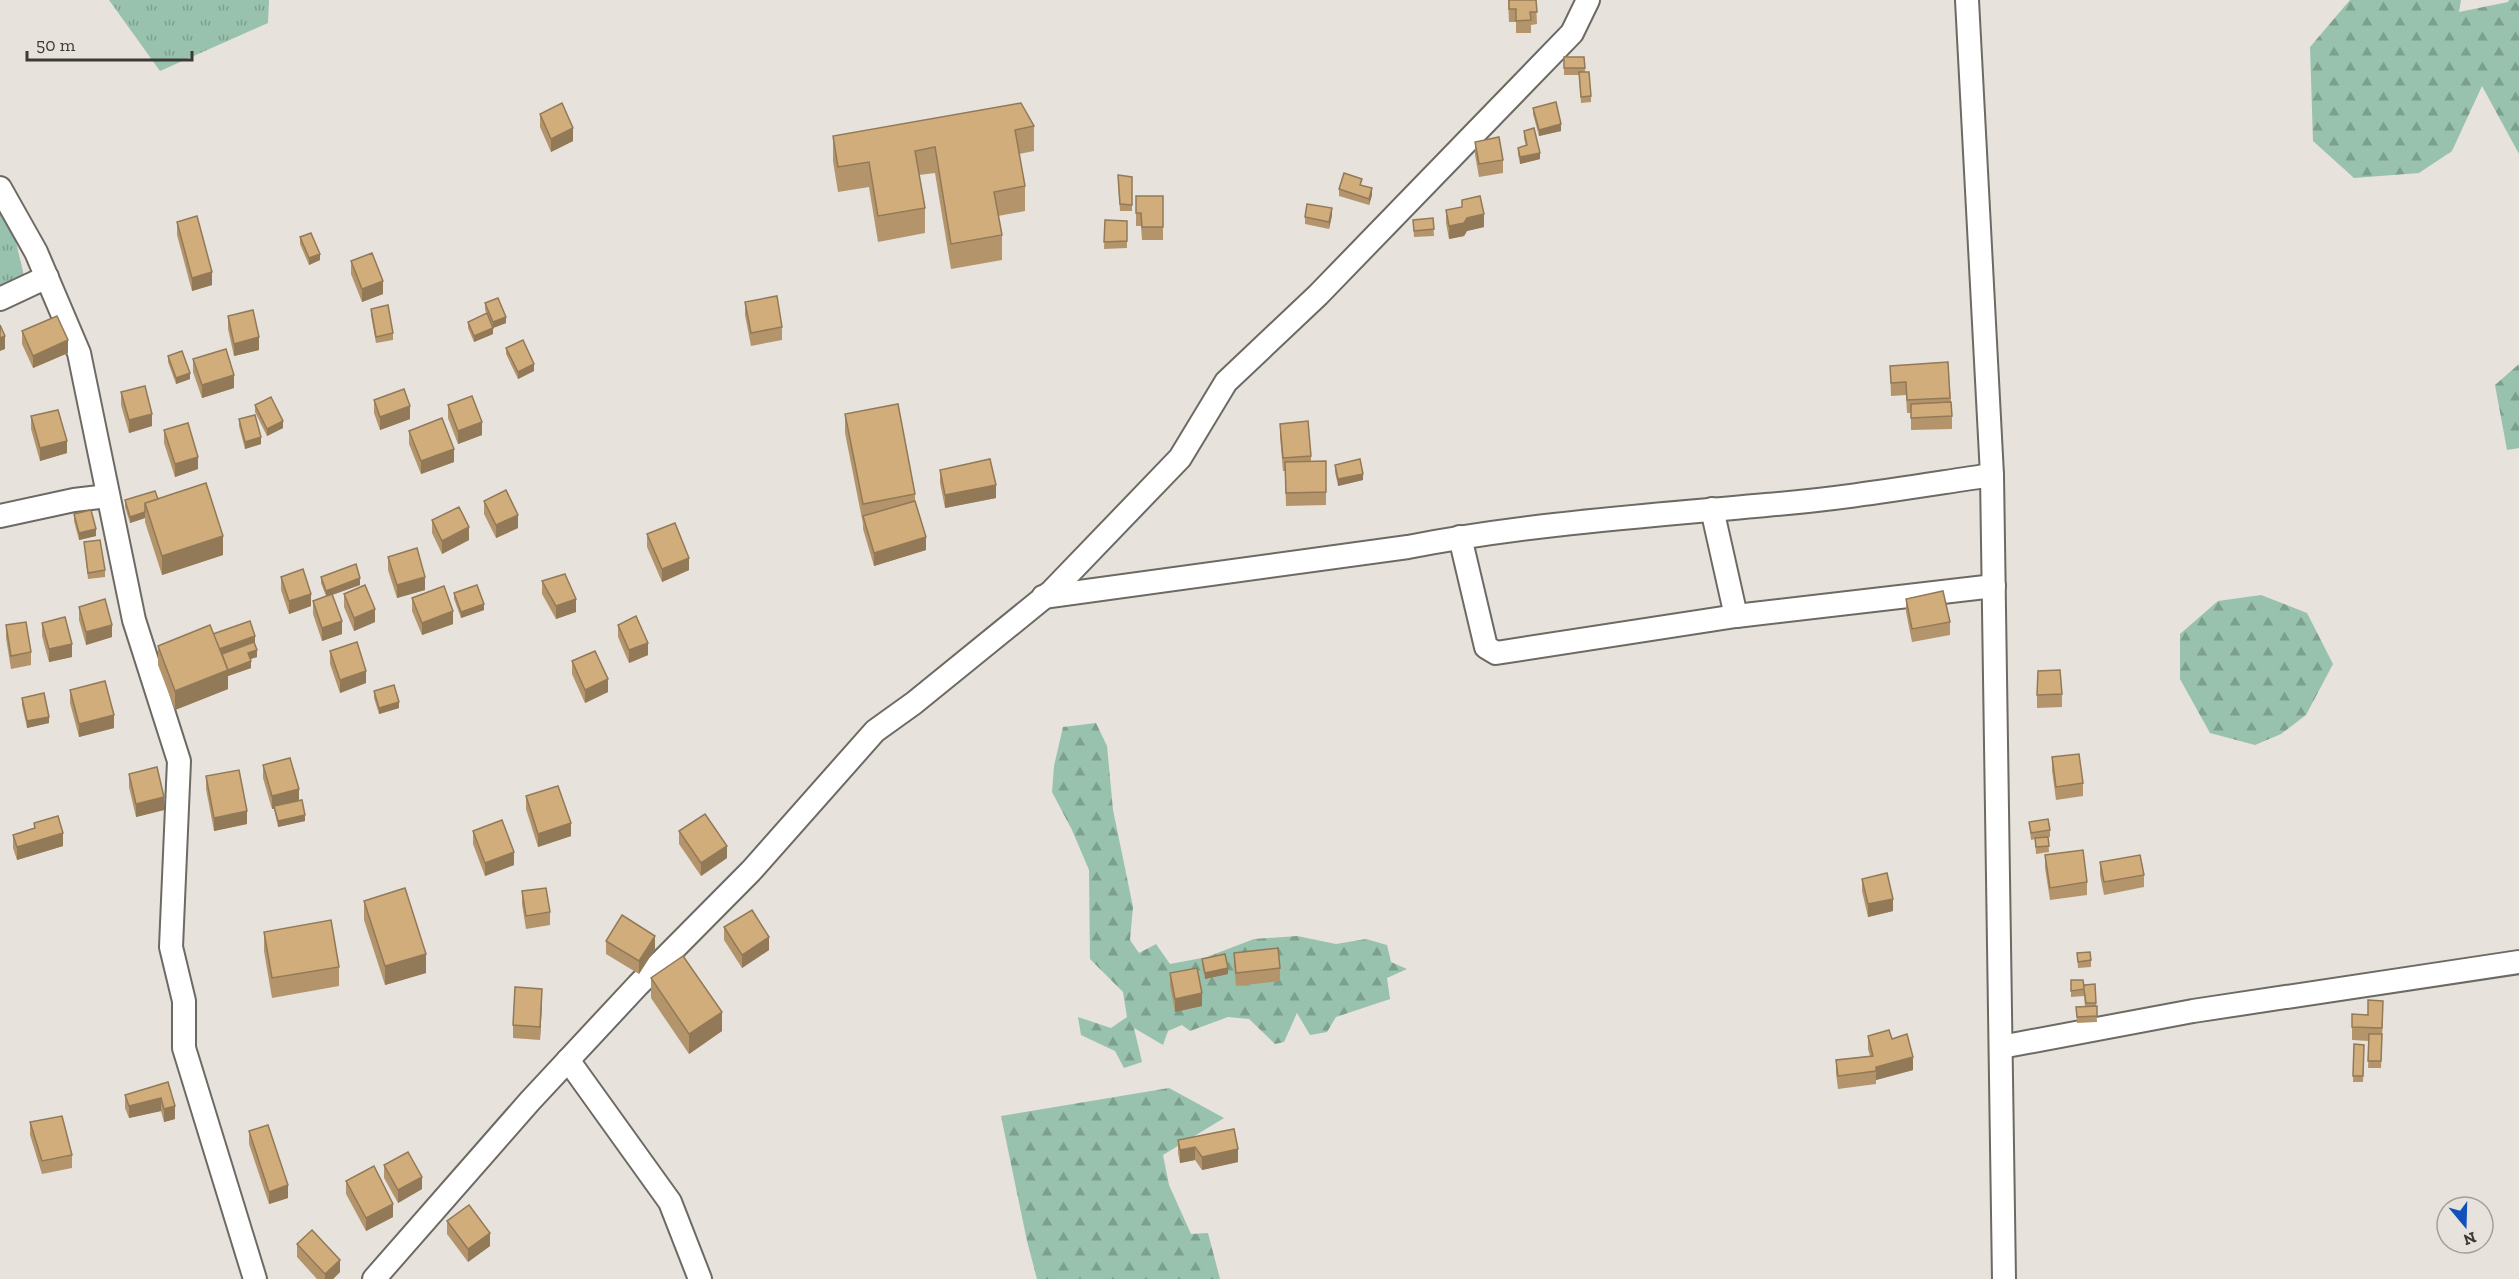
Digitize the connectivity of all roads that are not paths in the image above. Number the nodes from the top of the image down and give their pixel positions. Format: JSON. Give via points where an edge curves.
{"nodes":[{"id":1,"x":1588,"y":0,"type":"edge"},
{"id":2,"x":1967,"y":0,"type":"edge"},
{"id":3,"x":0,"y":188,"type":"edge"},
{"id":4,"x":47,"y":277,"type":"junction"},
{"id":5,"x":0,"y":299,"type":"edge"},
{"id":6,"x":1992,"y":475,"type":"junction"},
{"id":7,"x":108,"y":496,"type":"junction"},
{"id":8,"x":1712,"y":509,"type":"junction"},
{"id":9,"x":0,"y":516,"type":"edge"},
{"id":10,"x":1460,"y":537,"type":"junction"},
{"id":11,"x":1994,"y":586,"type":"junction"},
{"id":12,"x":1043,"y":597,"type":"junction"},
{"id":13,"x":1736,"y":616,"type":"junction"},
{"id":14,"x":2519,"y":962,"type":"edge"},
{"id":15,"x":2001,"y":1047,"type":"junction"},
{"id":16,"x":568,"y":1060,"type":"junction"},
{"id":17,"x":255,"y":1279,"type":"edge"},
{"id":18,"x":374,"y":1279,"type":"edge"},
{"id":19,"x":700,"y":1279,"type":"edge"},
{"id":20,"x":2004,"y":1279,"type":"edge"}],
"edges":[{"from":1,"to":12,"type":"street","via":[[1572,33],[1318,295],[1226,382],[1180,458]]},
{"from":2,"to":6,"type":"street"},
{"from":3,"to":4,"type":"street"},
{"from":4,"to":5,"type":"street"},
{"from":4,"to":7,"type":"street","via":[[80,353]]},
{"from":6,"to":8,"type":"street"},
{"from":6,"to":11,"type":"street"},
{"from":7,"to":9,"type":"street"},
{"from":7,"to":17,"type":"street","via":[[134,620],[179,761],[171,947],[184,1000],[184,1048]]},
{"from":8,"to":10,"type":"street"},
{"from":8,"to":13,"type":"street"},
{"from":10,"to":12,"type":"street"},
{"from":10,"to":13,"type":"street","via":[[1486,647],[1493,652]]},
{"from":11,"to":13,"type":"street"},
{"from":11,"to":15,"type":"street"},
{"from":12,"to":16,"type":"street","via":[[875,731],[751,871]]},
{"from":14,"to":15,"type":"street","via":[[2193,1011]]},
{"from":15,"to":20,"type":"street"},
{"from":16,"to":18,"type":"street"},
{"from":16,"to":19,"type":"street","via":[[670,1202]]}]}
